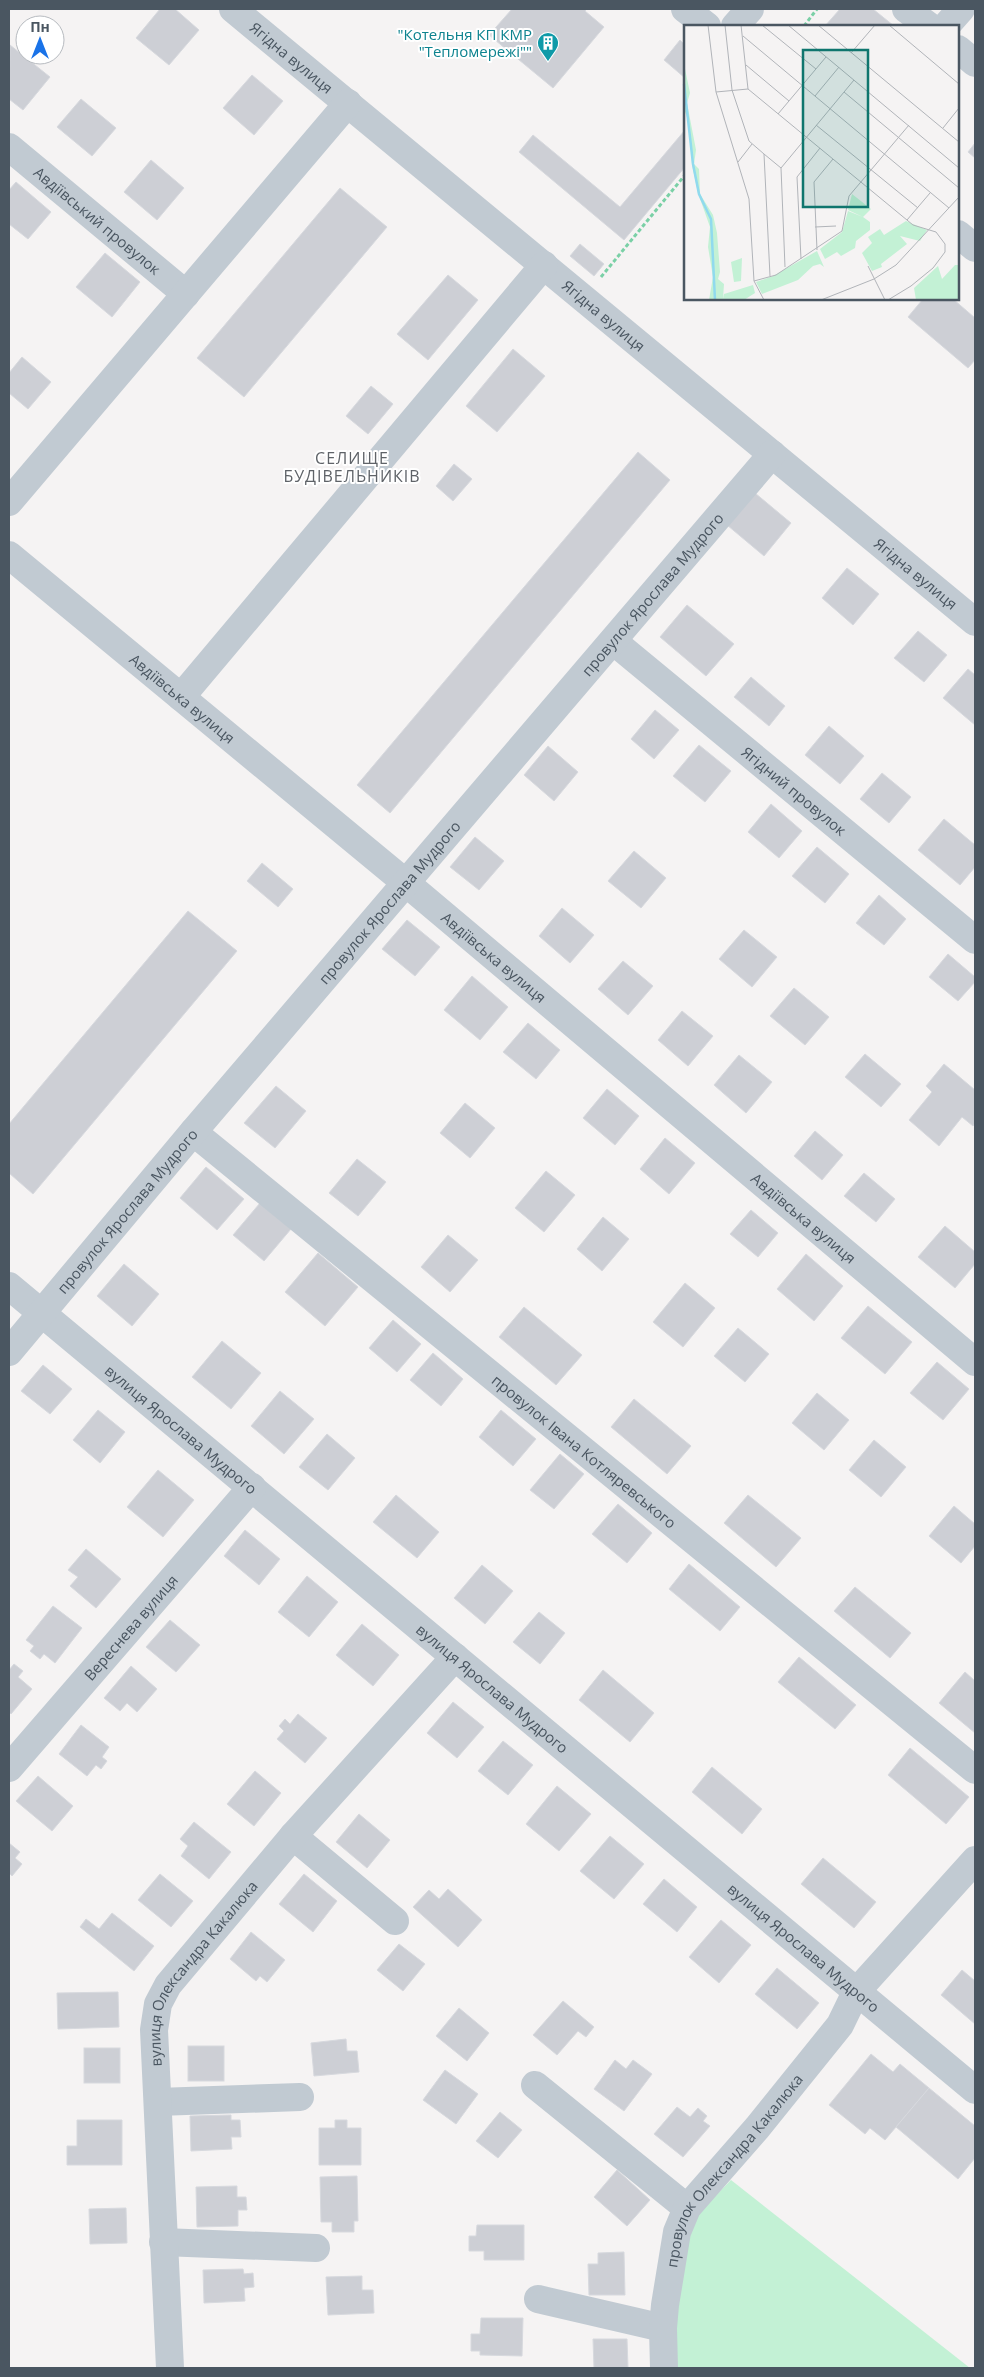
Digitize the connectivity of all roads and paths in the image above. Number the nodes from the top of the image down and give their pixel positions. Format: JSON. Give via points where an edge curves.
{"nodes":[{"id":1,"x":233,"y":9,"type":"edge"},
{"id":2,"x":685,"y":9,"type":"edge"},
{"id":3,"x":750,"y":9,"type":"edge"},
{"id":4,"x":817,"y":9,"type":"edge"},
{"id":5,"x":906,"y":9,"type":"edge"},
{"id":6,"x":961,"y":9,"type":"edge"},
{"id":7,"x":706,"y":25,"type":"edge"},
{"id":8,"x":736,"y":25,"type":"edge"},
{"id":9,"x":805,"y":25,"type":"edge"},
{"id":10,"x":927,"y":25,"type":"edge"},
{"id":11,"x":947,"y":25,"type":"edge"},
{"id":12,"x":959,"y":50,"type":"edge"},
{"id":13,"x":975,"y":63,"type":"edge"},
{"id":14,"x":348,"y":103,"type":"junction"},
{"id":15,"x":9,"y":147,"type":"edge"},
{"id":16,"x":684,"y":176,"type":"edge"},
{"id":17,"x":959,"y":235,"type":"edge"},
{"id":18,"x":975,"y":248,"type":"edge"},
{"id":19,"x":544,"y":265,"type":"junction"},
{"id":20,"x":186,"y":294,"type":"junction"},
{"id":21,"x":583,"y":299,"type":"junction"},
{"id":22,"x":772,"y":454,"type":"junction"},
{"id":23,"x":9,"y":502,"type":"edge"},
{"id":24,"x":9,"y":556,"type":"edge"},
{"id":25,"x":975,"y":622,"type":"edge"},
{"id":26,"x":613,"y":641,"type":"junction"},
{"id":27,"x":181,"y":697,"type":"junction"},
{"id":28,"x":406,"y":883,"type":"junction"},
{"id":29,"x":975,"y":940,"type":"edge"},
{"id":30,"x":193,"y":1132,"type":"junction"},
{"id":31,"x":9,"y":1286,"type":"edge"},
{"id":32,"x":41,"y":1313,"type":"junction"},
{"id":33,"x":9,"y":1352,"type":"edge"},
{"id":34,"x":975,"y":1362,"type":"edge"},
{"id":35,"x":252,"y":1487,"type":"junction"},
{"id":36,"x":455,"y":1657,"type":"junction"},
{"id":37,"x":9,"y":1768,"type":"edge"},
{"id":38,"x":975,"y":1770,"type":"edge"},
{"id":39,"x":294,"y":1836,"type":"junction"},
{"id":40,"x":975,"y":1860,"type":"edge"},
{"id":41,"x":395,"y":1921,"type":"dead end"},
{"id":42,"x":856,"y":1992,"type":"junction"},
{"id":43,"x":535,"y":2085,"type":"dead end"},
{"id":44,"x":975,"y":2090,"type":"edge"},
{"id":45,"x":300,"y":2097,"type":"dead end"},
{"id":46,"x":158,"y":2102,"type":"junction"},
{"id":47,"x":687,"y":2208,"type":"junction"},
{"id":48,"x":163,"y":2242,"type":"junction"},
{"id":49,"x":316,"y":2248,"type":"dead end"},
{"id":50,"x":538,"y":2299,"type":"dead end"},
{"id":51,"x":663,"y":2328,"type":"junction"},
{"id":52,"x":170,"y":2368,"type":"edge"},
{"id":53,"x":664,"y":2368,"type":"edge"}],
"edges":[{"from":1,"to":14,"type":"street","name":"Ягідна вулиця"},
{"from":2,"to":7,"type":"street"},
{"from":3,"to":8,"type":"street"},
{"from":4,"to":9,"type":"path"},
{"from":5,"to":10,"type":"street"},
{"from":6,"to":11,"type":"street"},
{"from":12,"to":13,"type":"street"},
{"from":14,"to":19,"type":"street","name":"Ягідна вулиця"},
{"from":14,"to":20,"type":"street"},
{"from":15,"to":20,"type":"street","name":"Авдіївський провулок"},
{"from":16,"to":21,"type":"path"},
{"from":17,"to":18,"type":"street"},
{"from":19,"to":21,"type":"street","name":"Ягідна вулиця"},
{"from":19,"to":27,"type":"street"},
{"from":20,"to":23,"type":"street"},
{"from":21,"to":22,"type":"street","name":"Ягідна вулиця"},
{"from":22,"to":25,"type":"street","name":"Ягідна вулиця"},
{"from":22,"to":26,"type":"street","name":"провулок Ярослава Мудрого"},
{"from":24,"to":27,"type":"street","name":"Авдіївська вулиця"},
{"from":26,"to":28,"type":"street","name":"провулок Ярослава Мудрого"},
{"from":26,"to":29,"type":"street","name":"Ягідний провулок"},
{"from":27,"to":28,"type":"street","name":"Авдіївська вулиця"},
{"from":28,"to":30,"type":"street","name":"провулок Ярослава Мудрого"},
{"from":28,"to":34,"type":"street","name":"Авдіївська вулиця"},
{"from":30,"to":32,"type":"street","name":"провулок Ярослава Мудрого"},
{"from":30,"to":38,"type":"street","name":"провулок Івана Котляревського"},
{"from":31,"to":32,"type":"street","name":"вулиця Ярослава Мудрого"},
{"from":32,"to":33,"type":"street","name":"провулок Ярослава Мудрого"},
{"from":32,"to":35,"type":"street","name":"вулиця Ярослава Мудрого"},
{"from":35,"to":36,"type":"street","name":"вулиця Ярослава Мудрого"},
{"from":35,"to":37,"type":"street","name":"Вереснева вулиця"},
{"from":36,"to":39,"type":"street","name":"вулиця Олександра Какалюка"},
{"from":36,"to":42,"type":"street","name":"вулиця Ярослава Мудрого"},
{"from":39,"to":41,"type":"street"},
{"from":39,"to":46,"type":"street","name":"вулиця Олександра Какалюка","via":[[168,1985],[158,2004],[154,2030]]},
{"from":40,"to":42,"type":"street","name":"провулок Олександра Какалюка"},
{"from":42,"to":44,"type":"street","name":"вулиця Ярослава Мудрого"},
{"from":42,"to":47,"type":"street","name":"провулок Олександра Какалюка","via":[[840,2025]]},
{"from":43,"to":47,"type":"street"},
{"from":45,"to":46,"type":"street"},
{"from":46,"to":48,"type":"street","name":"вулиця Олександра Какалюка"},
{"from":47,"to":51,"type":"street","name":"провулок Олександра Какалюка","via":[[677,2232]]},
{"from":48,"to":49,"type":"street"},
{"from":48,"to":52,"type":"street","name":"вулиця Олександра Какалюка"},
{"from":50,"to":51,"type":"street"},
{"from":51,"to":53,"type":"street","name":"провулок Олександра Какалюка"}]}
